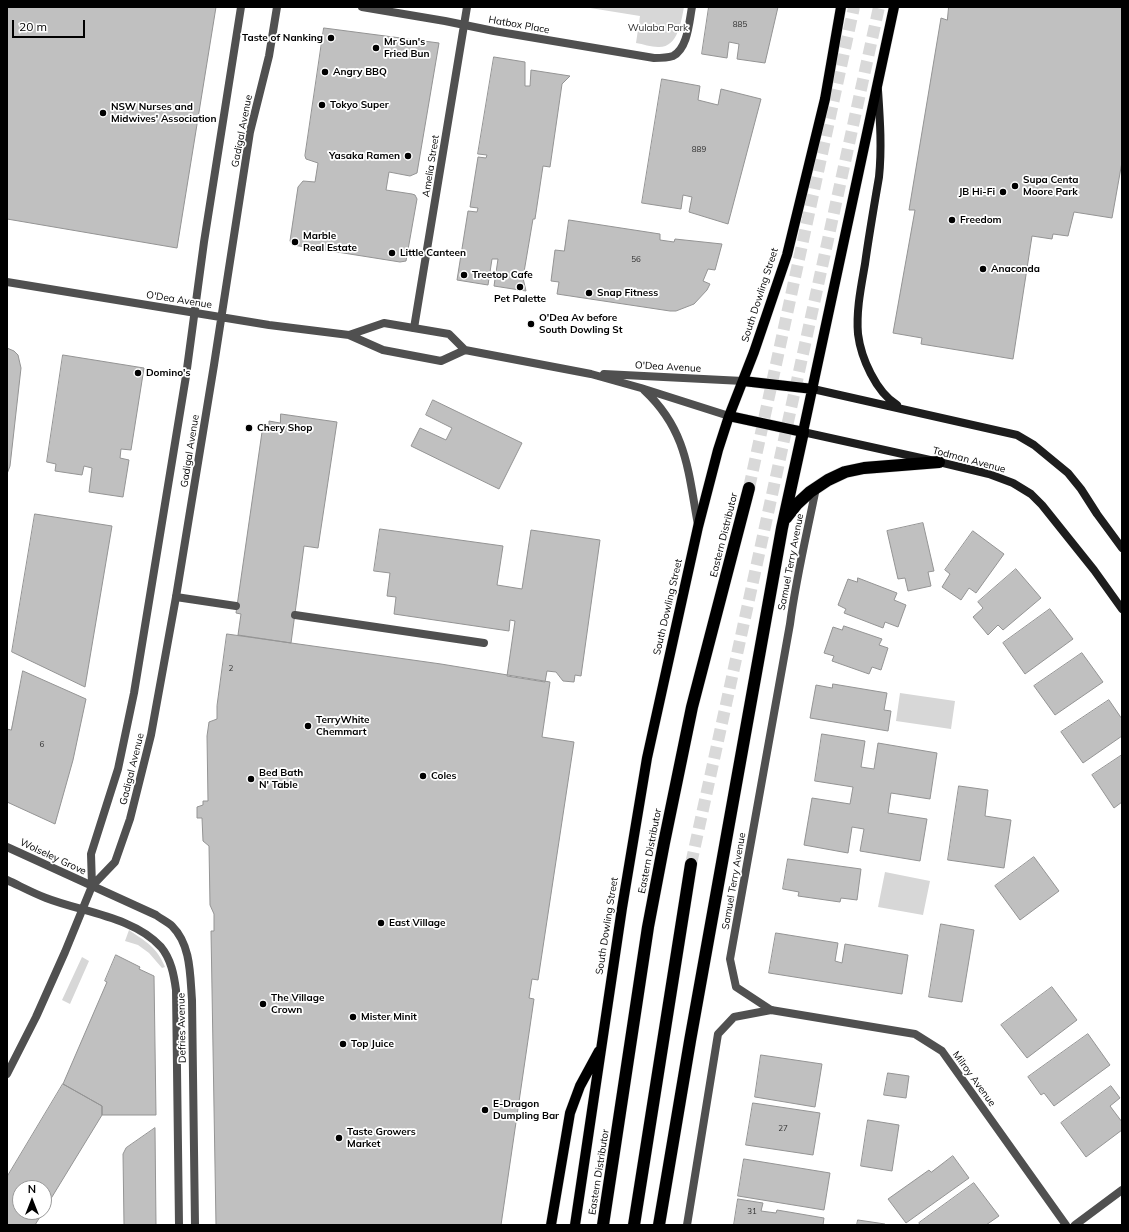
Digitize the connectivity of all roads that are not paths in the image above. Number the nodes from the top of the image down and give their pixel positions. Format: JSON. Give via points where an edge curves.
{"nodes":[{"id":1,"x":241,"y":7,"type":"edge"},
{"id":2,"x":277,"y":7,"type":"edge"},
{"id":3,"x":362,"y":7,"type":"edge"},
{"id":4,"x":467,"y":7,"type":"edge"},
{"id":5,"x":692,"y":7,"type":"edge"},
{"id":6,"x":842,"y":7,"type":"edge"},
{"id":7,"x":894,"y":7,"type":"edge"},
{"id":8,"x":464,"y":26,"type":"junction"},
{"id":9,"x":878,"y":84,"type":"junction"},
{"id":10,"x":7,"y":282,"type":"edge"},
{"id":11,"x":195,"y":313,"type":"junction"},
{"id":12,"x":222,"y":317,"type":"junction"},
{"id":13,"x":414,"y":328,"type":"junction"},
{"id":14,"x":349,"y":335,"type":"junction"},
{"id":15,"x":465,"y":350,"type":"junction"},
{"id":16,"x":591,"y":374,"type":"junction"},
{"id":17,"x":743,"y":381,"type":"junction"},
{"id":18,"x":641,"y":388,"type":"junction"},
{"id":19,"x":813,"y":389,"type":"junction"},
{"id":20,"x":900,"y":408,"type":"junction"},
{"id":21,"x":729,"y":416,"type":"junction"},
{"id":22,"x":803,"y":432,"type":"junction"},
{"id":23,"x":939,"y":462,"type":"junction"},
{"id":24,"x":749,"y":488,"type":"tunnel mouth"},
{"id":25,"x":816,"y":488,"type":"junction"},
{"id":26,"x":698,"y":527,"type":"junction"},
{"id":27,"x":782,"y":528,"type":"junction"},
{"id":28,"x":1122,"y":548,"type":"edge"},
{"id":29,"x":176,"y":597,"type":"junction"},
{"id":30,"x":236,"y":606,"type":"dead end"},
{"id":31,"x":1122,"y":609,"type":"edge"},
{"id":32,"x":295,"y":615,"type":"dead end"},
{"id":33,"x":484,"y":643,"type":"dead end"},
{"id":34,"x":7,"y":847,"type":"edge"},
{"id":35,"x":691,"y":864,"type":"tunnel mouth"},
{"id":36,"x":7,"y":880,"type":"edge"},
{"id":37,"x":92,"y":886,"type":"junction"},
{"id":38,"x":82,"y":910,"type":"junction"},
{"id":39,"x":771,"y":1010,"type":"junction"},
{"id":40,"x":601,"y":1048,"type":"junction"},
{"id":41,"x":7,"y":1074,"type":"edge"},
{"id":42,"x":1122,"y":1190,"type":"edge"},
{"id":43,"x":179,"y":1225,"type":"edge"},
{"id":44,"x":195,"y":1225,"type":"edge"},
{"id":45,"x":551,"y":1225,"type":"edge"},
{"id":46,"x":575,"y":1225,"type":"edge"},
{"id":47,"x":603,"y":1225,"type":"edge"},
{"id":48,"x":634,"y":1225,"type":"edge"},
{"id":49,"x":659,"y":1225,"type":"edge"},
{"id":50,"x":687,"y":1225,"type":"edge"},
{"id":51,"x":1066,"y":1225,"type":"edge"},
{"id":52,"x":1075,"y":1225,"type":"edge"}],
"edges":[{"from":1,"to":11,"type":"street","name":"Gadigal Avenue"},
{"from":2,"to":12,"type":"street","name":"Gadigal Avenue","via":[[269,56],[250,132]]},
{"from":3,"to":8,"type":"street","name":"Hatbox Place"},
{"from":4,"to":8,"type":"street","name":"Amelia Street"},
{"from":5,"to":8,"type":"street","name":"Hatbox Place","via":[[681,49],[666,58]]},
{"from":6,"to":17,"type":"main road","name":"South Dowling Street","via":[[825,99],[786,255]]},
{"from":7,"to":9,"type":"main road"},
{"from":8,"to":13,"type":"street","name":"Amelia Street"},
{"from":9,"to":19,"type":"main road"},
{"from":9,"to":20,"type":"main road","via":[[881,158],[859,300],[858,334],[864,360],[884,393]]},
{"from":10,"to":11,"type":"street","name":"O'Dea Avenue"},
{"from":11,"to":12,"type":"street","name":"O'Dea Avenue"},
{"from":11,"to":37,"type":"street","name":"Gadigal Avenue","via":[[134,693],[118,769],[91,854]]},
{"from":12,"to":14,"type":"street","name":"O'Dea Avenue"},
{"from":12,"to":29,"type":"street","name":"Gadigal Avenue"},
{"from":13,"to":14,"type":"street","name":"O'Dea Avenue","via":[[384,323]]},
{"from":13,"to":15,"type":"street","name":"O'Dea Avenue","via":[[449,334]]},
{"from":14,"to":15,"type":"street","name":"O'Dea Avenue","via":[[383,350],[441,360]]},
{"from":15,"to":16,"type":"street","name":"O'Dea Avenue"},
{"from":16,"to":17,"type":"street","name":"O'Dea Avenue"},
{"from":16,"to":18,"type":"street","name":"O'Dea Avenue"},
{"from":17,"to":19,"type":"main road"},
{"from":17,"to":21,"type":"main road","name":"South Dowling Street"},
{"from":18,"to":21,"type":"street","name":"O'Dea Avenue"},
{"from":18,"to":26,"type":"street","via":[[664,411],[678,434],[685,457]]},
{"from":19,"to":20,"type":"main road"},
{"from":19,"to":22,"type":"main road"},
{"from":20,"to":28,"type":"main road","via":[[1017,435],[1034,445],[1068,473]]},
{"from":21,"to":22,"type":"main road"},
{"from":21,"to":26,"type":"main road","name":"South Dowling Street"},
{"from":22,"to":23,"type":"main road","name":"Todman Avenue"},
{"from":22,"to":27,"type":"highway"},
{"from":23,"to":25,"type":"highway","via":[[850,470]]},
{"from":23,"to":31,"type":"main road","name":"Todman Avenue","via":[[989,474],[1013,483],[1031,494],[1094,570]]},
{"from":24,"to":47,"type":"highway","name":"Eastern Distributor","via":[[692,707],[666,836],[648,927]]},
{"from":25,"to":27,"type":"highway","via":[[792,509]]},
{"from":25,"to":39,"type":"street","name":"Samuel Terry Avenue","via":[[795,586],[730,959],[736,987]]},
{"from":26,"to":40,"type":"main road","name":"South Dowling Street","via":[[647,758]]},
{"from":27,"to":49,"type":"highway"},
{"from":29,"to":30,"type":"street"},
{"from":29,"to":37,"type":"street","name":"Gadigal Avenue","via":[[152,735],[130,819],[115,862]]},
{"from":32,"to":33,"type":"street"},
{"from":34,"to":37,"type":"street","name":"Wolseley Grove"},
{"from":35,"to":48,"type":"highway"},
{"from":36,"to":38,"type":"street","via":[[45,898]]},
{"from":37,"to":38,"type":"street","name":"Gadigal Avenue"},
{"from":37,"to":44,"type":"street","name":"Defries Avenue","via":[[171,925],[182,939],[190,964]]},
{"from":38,"to":41,"type":"street","name":"Gadigal Avenue","via":[[36,1017]]},
{"from":38,"to":43,"type":"street","name":"Defries Avenue","via":[[121,922],[151,938],[165,953],[173,971],[176,990]]},
{"from":39,"to":50,"type":"street","via":[[734,1017],[718,1034]]},
{"from":39,"to":51,"type":"street","name":"Milroy Avenue","via":[[916,1034],[942,1051]]},
{"from":40,"to":45,"type":"main road","via":[[580,1086],[570,1113]]},
{"from":40,"to":46,"type":"main road","name":"South Dowling Street"},
{"from":42,"to":52,"type":"street"}]}
